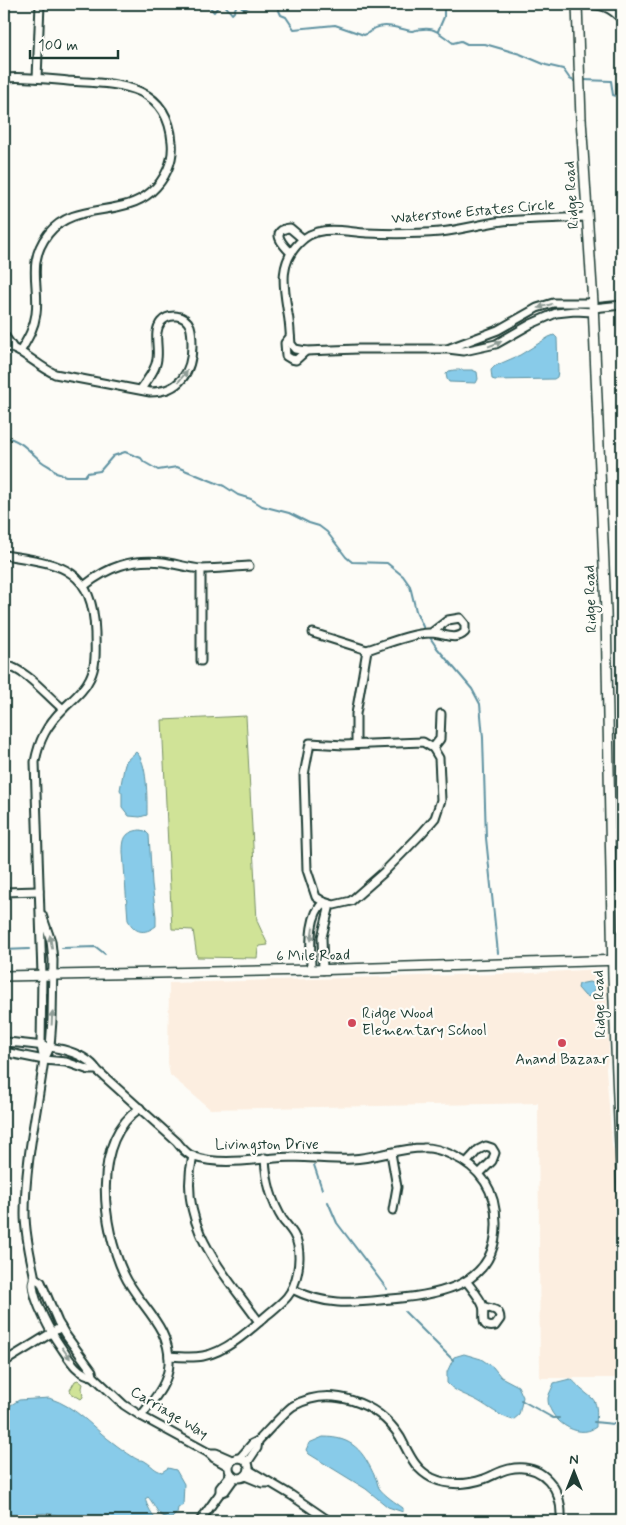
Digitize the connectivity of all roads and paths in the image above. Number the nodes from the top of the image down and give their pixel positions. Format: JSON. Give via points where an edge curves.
{"nodes":[{"id":1,"x":40,"y":4,"type":"edge"},
{"id":2,"x":577,"y":4,"type":"edge"},
{"id":3,"x":584,"y":4,"type":"edge"},
{"id":4,"x":622,"y":20,"type":"edge"},
{"id":5,"x":4,"y":78,"type":"edge"},
{"id":6,"x":37,"y":78,"type":"junction"},
{"id":7,"x":587,"y":217,"type":"junction"},
{"id":8,"x":303,"y":239,"type":"junction"},
{"id":9,"x":291,"y":253,"type":"junction"},
{"id":10,"x":622,"y":305,"type":"edge"},
{"id":11,"x":593,"y":308,"type":"junction"},
{"id":12,"x":508,"y":325,"type":"junction"},
{"id":13,"x":4,"y":335,"type":"edge"},
{"id":14,"x":513,"y":335,"type":"junction"},
{"id":15,"x":290,"y":337,"type":"junction"},
{"id":16,"x":4,"y":346,"type":"edge"},
{"id":17,"x":12,"y":348,"type":"junction"},
{"id":18,"x":448,"y":349,"type":"junction"},
{"id":19,"x":306,"y":351,"type":"junction"},
{"id":20,"x":20,"y":352,"type":"junction"},
{"id":21,"x":141,"y":389,"type":"junction"},
{"id":22,"x":4,"y":555,"type":"edge"},
{"id":23,"x":248,"y":566,"type":"dead end"},
{"id":24,"x":201,"y":569,"type":"junction"},
{"id":25,"x":84,"y":586,"type":"junction"},
{"id":26,"x":313,"y":633,"type":"dead end"},
{"id":27,"x":431,"y":633,"type":"dead end"},
{"id":28,"x":367,"y":650,"type":"junction"},
{"id":29,"x":201,"y":661,"type":"dead end"},
{"id":30,"x":4,"y":664,"type":"edge"},
{"id":31,"x":63,"y":709,"type":"junction"},
{"id":32,"x":441,"y":714,"type":"dead end"},
{"id":33,"x":356,"y":744,"type":"junction"},
{"id":34,"x":433,"y":748,"type":"junction"},
{"id":35,"x":39,"y":891,"type":"junction"},
{"id":36,"x":4,"y":892,"type":"edge"},
{"id":37,"x":324,"y":902,"type":"junction"},
{"id":38,"x":40,"y":910,"type":"junction"},
{"id":39,"x":618,"y":960,"type":"edge"},
{"id":40,"x":311,"y":970,"type":"junction"},
{"id":41,"x":323,"y":970,"type":"junction"},
{"id":42,"x":42,"y":975,"type":"junction"},
{"id":43,"x":53,"y":975,"type":"junction"},
{"id":44,"x":4,"y":976,"type":"edge"},
{"id":45,"x":4,"y":1043,"type":"edge"},
{"id":46,"x":41,"y":1046,"type":"junction"},
{"id":47,"x":50,"y":1047,"type":"junction"},
{"id":48,"x":4,"y":1052,"type":"edge"},
{"id":49,"x":44,"y":1060,"type":"junction"},
{"id":50,"x":97,"y":1070,"type":"junction"},
{"id":51,"x":140,"y":1108,"type":"junction"},
{"id":52,"x":391,"y":1153,"type":"junction"},
{"id":53,"x":193,"y":1156,"type":"junction"},
{"id":54,"x":266,"y":1158,"type":"junction"},
{"id":55,"x":467,"y":1162,"type":"junction"},
{"id":56,"x":480,"y":1173,"type":"junction"},
{"id":57,"x":622,"y":1194,"type":"edge"},
{"id":58,"x":393,"y":1210,"type":"dead end"},
{"id":59,"x":35,"y":1278,"type":"junction"},
{"id":60,"x":466,"y":1282,"type":"junction"},
{"id":61,"x":292,"y":1289,"type":"junction"},
{"id":62,"x":484,"y":1307,"type":"dead end"},
{"id":63,"x":259,"y":1322,"type":"junction"},
{"id":64,"x":61,"y":1327,"type":"junction"},
{"id":65,"x":53,"y":1333,"type":"junction"},
{"id":66,"x":169,"y":1356,"type":"junction"},
{"id":67,"x":4,"y":1362,"type":"edge"},
{"id":68,"x":93,"y":1376,"type":"junction"},
{"id":69,"x":141,"y":1416,"type":"junction"},
{"id":70,"x":258,"y":1441,"type":"junction"},
{"id":71,"x":234,"y":1462,"type":"junction"},
{"id":72,"x":247,"y":1469,"type":"junction"},
{"id":73,"x":233,"y":1476,"type":"junction"},
{"id":74,"x":200,"y":1521,"type":"edge"},
{"id":75,"x":329,"y":1521,"type":"edge"},
{"id":76,"x":561,"y":1521,"type":"edge"}],
"edges":[{"from":1,"to":6,"type":"street"},
{"from":2,"to":7,"type":"street","name":"Ridge Road"},
{"from":3,"to":4,"type":"street","via":[[606,6]]},
{"from":5,"to":6,"type":"street"},
{"from":6,"to":20,"type":"street","via":[[135,88],[160,108],[169,123],[172,146],[166,172],[146,196],[126,205],[74,215],[49,233],[39,249],[35,268],[35,321]]},
{"from":7,"to":8,"type":"street","name":"Waterstone Estates Circle","via":[[505,221],[438,232],[382,234],[331,230]]},
{"from":7,"to":11,"type":"street","name":"Ridge Road"},
{"from":8,"to":9,"type":"street"},
{"from":8,"to":9,"type":"street","via":[[290,228],[280,233],[280,242]]},
{"from":9,"to":15,"type":"street","via":[[283,275]]},
{"from":10,"to":11,"type":"street"},
{"from":11,"to":12,"type":"street","one_way":true,"via":[[553,303],[537,308]]},
{"from":11,"to":14,"type":"street","via":[[556,313]]},
{"from":11,"to":39,"type":"street","name":"Ridge Road"},
{"from":12,"to":14,"type":"street"},
{"from":12,"to":18,"type":"street"},
{"from":13,"to":17,"type":"street"},
{"from":18,"to":14,"type":"street","one_way":true,"via":[[483,348]]},
{"from":15,"to":19,"type":"street","via":[[295,349]]},
{"from":15,"to":19,"type":"street","via":[[285,343],[286,356],[296,360]]},
{"from":16,"to":17,"type":"street"},
{"from":17,"to":20,"type":"street"},
{"from":18,"to":19,"type":"street"},
{"from":20,"to":21,"type":"street","via":[[55,374]]},
{"from":21,"to":21,"type":"street","one_way":true,"via":[[164,391],[178,383],[188,371],[192,335],[188,322],[180,317],[166,318],[159,324],[157,360]]},
{"from":22,"to":25,"type":"street","via":[[58,565]]},
{"from":23,"to":24,"type":"street"},
{"from":24,"to":25,"type":"street","via":[[163,562],[119,564]]},
{"from":24,"to":29,"type":"street"},
{"from":25,"to":31,"type":"street","name":"Carriage Way","via":[[93,607],[96,655],[90,678]]},
{"from":26,"to":28,"type":"street"},
{"from":27,"to":28,"type":"street"},
{"from":28,"to":33,"type":"street","via":[[356,714]]},
{"from":30,"to":31,"type":"street","via":[[27,675]]},
{"from":31,"to":35,"type":"street","name":"Carriage Way","via":[[41,737],[35,762]]},
{"from":32,"to":34,"type":"street","via":[[440,739]]},
{"from":33,"to":34,"type":"street","via":[[423,742]]},
{"from":33,"to":37,"type":"street","via":[[310,743],[304,775],[306,870],[316,897]]},
{"from":34,"to":37,"type":"street","via":[[439,758],[441,800],[435,818],[383,873],[351,901],[334,906]]},
{"from":35,"to":36,"type":"street"},
{"from":35,"to":38,"type":"street","name":"Carriage Way"},
{"from":37,"to":40,"type":"street","one_way":true,"via":[[317,908],[310,935]]},
{"from":37,"to":41,"type":"street","via":[[329,909],[322,937]]},
{"from":38,"to":42,"type":"street","name":"Carriage Way"},
{"from":43,"to":38,"type":"street","name":"Carriage Way","one_way":true,"via":[[52,941]]},
{"from":39,"to":41,"type":"street","name":"6 Mile Road"},
{"from":39,"to":57,"type":"street","name":"Ridge Road","via":[[614,1008]]},
{"from":40,"to":41,"type":"street","name":"6 Mile Road"},
{"from":40,"to":43,"type":"street","name":"6 Mile Road"},
{"from":42,"to":43,"type":"street","name":"6 Mile Road"},
{"from":42,"to":44,"type":"street","name":"6 Mile Road"},
{"from":42,"to":46,"type":"street","name":"Carriage Way"},
{"from":47,"to":43,"type":"street","name":"Carriage Way","one_way":true},
{"from":45,"to":46,"type":"street","name":"Livingston Drive"},
{"from":46,"to":47,"type":"street","name":"Livingston Drive"},
{"from":46,"to":49,"type":"street","name":"Carriage Way"},
{"from":47,"to":49,"type":"street","name":"Carriage Way"},
{"from":47,"to":50,"type":"street","name":"Livingston Drive","via":[[85,1058]]},
{"from":48,"to":49,"type":"street","name":"Livingston Drive"},
{"from":49,"to":50,"type":"street","name":"Livingston Drive"},
{"from":49,"to":59,"type":"street","name":"Carriage Way","via":[[28,1156],[25,1216]]},
{"from":50,"to":51,"type":"street","name":"Livingston Drive"},
{"from":51,"to":53,"type":"street","name":"Livingston Drive"},
{"from":51,"to":66,"type":"street","via":[[122,1126],[108,1156],[105,1185],[108,1220],[123,1273],[166,1338]]},
{"from":52,"to":54,"type":"street","name":"Livingston Drive","via":[[353,1159]]},
{"from":52,"to":55,"type":"street","name":"Livingston Drive","via":[[424,1148],[442,1150]]},
{"from":52,"to":58,"type":"street","via":[[397,1187]]},
{"from":53,"to":54,"type":"street","name":"Livingston Drive","via":[[224,1161]]},
{"from":53,"to":63,"type":"street","via":[[189,1173],[195,1220],[211,1256]]},
{"from":54,"to":61,"type":"street","via":[[271,1195],[291,1228],[298,1247]]},
{"from":55,"to":56,"type":"street","name":"Livingston Drive"},
{"from":55,"to":56,"type":"street","via":[[478,1150],[486,1146],[492,1148],[495,1153],[492,1160]]},
{"from":56,"to":60,"type":"street","name":"Livingston Drive","via":[[492,1197],[496,1240],[482,1268]]},
{"from":59,"to":64,"type":"street","name":"Carriage Way","via":[[41,1282]]},
{"from":59,"to":65,"type":"street","name":"Carriage Way","via":[[35,1294]]},
{"from":60,"to":61,"type":"street","name":"Livingston Drive","via":[[437,1294],[341,1303],[324,1301]]},
{"from":60,"to":62,"type":"street"},
{"from":61,"to":63,"type":"street"},
{"from":63,"to":66,"type":"street","via":[[230,1345],[204,1356]]},
{"from":64,"to":65,"type":"street"},
{"from":64,"to":68,"type":"street","name":"Carriage Way"},
{"from":65,"to":67,"type":"street"},
{"from":65,"to":68,"type":"street","name":"Carriage Way","one_way":true,"via":[[75,1365],[86,1376]]},
{"from":66,"to":69,"type":"street","via":[[168,1375]]},
{"from":68,"to":69,"type":"street","name":"Carriage Way"},
{"from":69,"to":71,"type":"street","name":"Carriage Way","via":[[209,1453]]},
{"from":70,"to":71,"type":"street"},
{"from":70,"to":72,"type":"street"},
{"from":70,"to":76,"type":"street","via":[[292,1406],[327,1396],[355,1401],[373,1410],[390,1425],[410,1457],[424,1474],[433,1478],[457,1485],[508,1469],[534,1471],[553,1484],[558,1492]]},
{"from":71,"to":72,"type":"street","name":"Carriage Way"},
{"from":71,"to":73,"type":"street"},
{"from":72,"to":73,"type":"street"},
{"from":72,"to":75,"type":"street"},
{"from":73,"to":74,"type":"street","via":[[220,1488],[220,1493]]}]}
